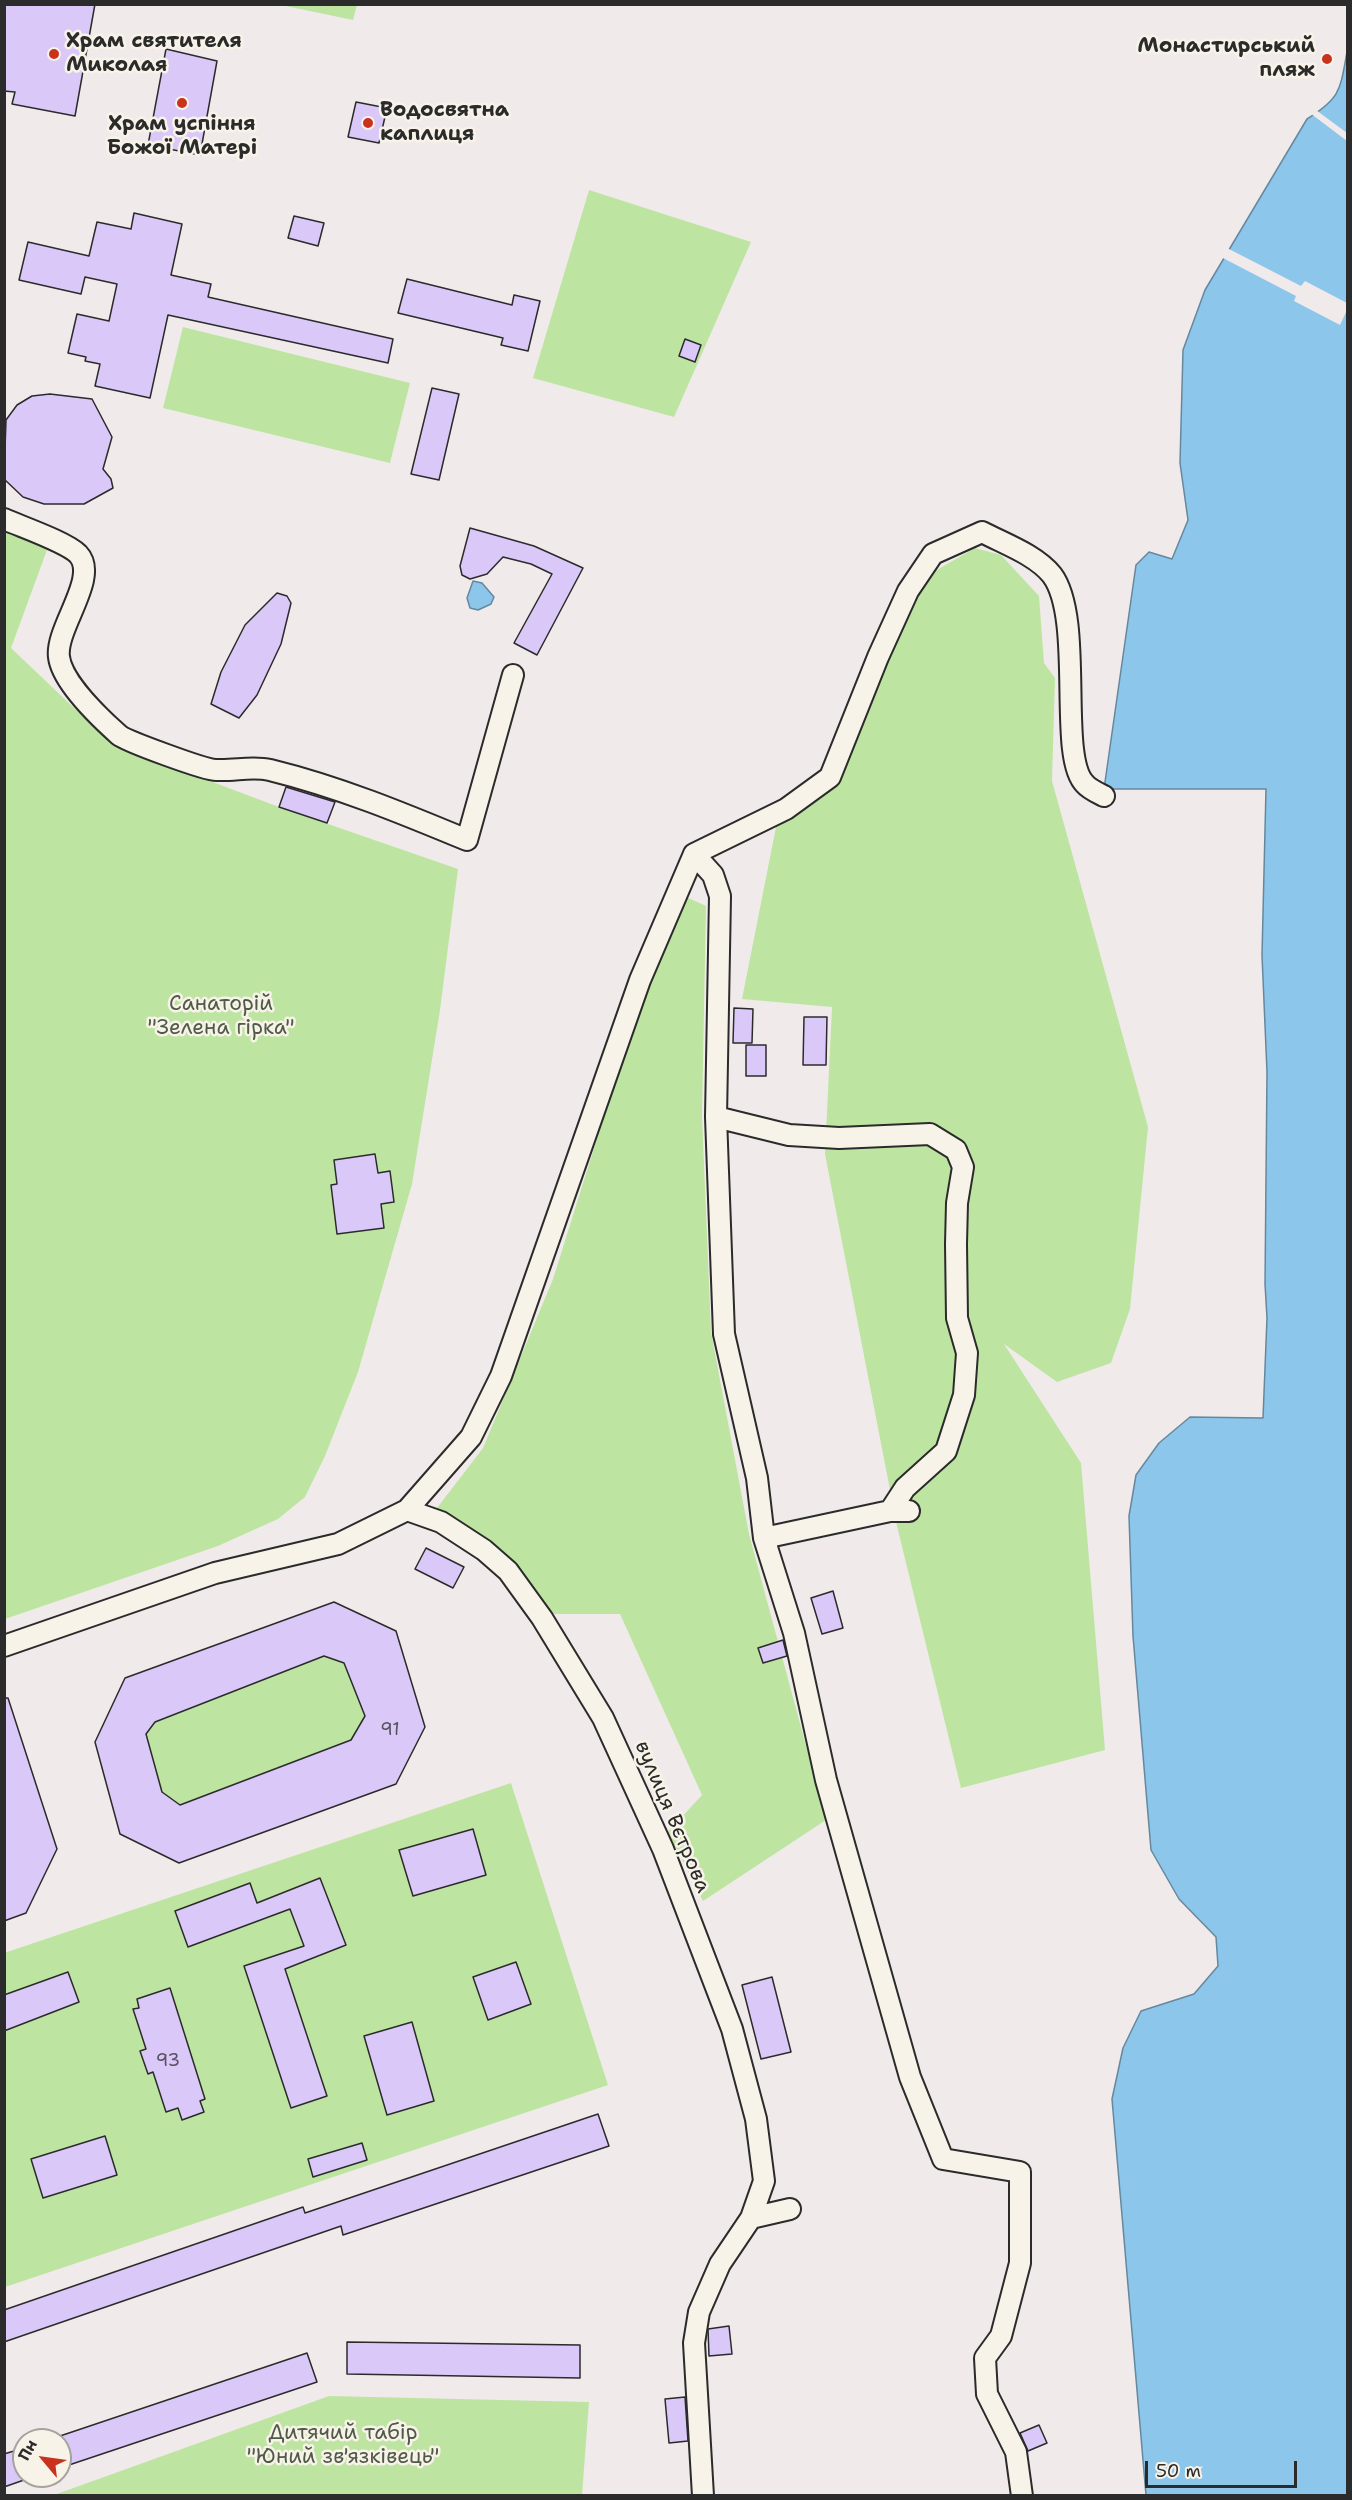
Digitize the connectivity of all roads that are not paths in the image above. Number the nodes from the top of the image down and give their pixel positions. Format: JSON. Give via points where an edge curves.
{"nodes":[{"id":1,"x":4,"y":519,"type":"edge"},
{"id":2,"x":513,"y":675,"type":"dead end"},
{"id":3,"x":1104,"y":796,"type":"dead end"},
{"id":4,"x":694,"y":854,"type":"junction"},
{"id":5,"x":716,"y":1117,"type":"junction"},
{"id":6,"x":407,"y":1510,"type":"junction"},
{"id":7,"x":764,"y":1538,"type":"junction"},
{"id":8,"x":4,"y":1646,"type":"edge"},
{"id":9,"x":790,"y":2209,"type":"dead end"},
{"id":10,"x":751,"y":2218,"type":"junction"},
{"id":11,"x":703,"y":2496,"type":"edge"},
{"id":12,"x":1022,"y":2496,"type":"edge"}],
"edges":[{"from":1,"to":2,"type":"street","via":[[70,548],[82,560],[85,576],[60,642],[59,656],[71,685],[121,737],[214,771],[268,770],[352,793],[467,840]]},
{"from":3,"to":4,"type":"street","via":[[1084,784],[1075,766],[1063,592],[1051,573],[1033,559],[982,532],[933,554],[908,591],[830,777],[786,809]]},
{"from":4,"to":5,"type":"street","via":[[713,875],[720,896]]},
{"from":4,"to":6,"type":"street","via":[[640,980],[501,1376],[471,1437]]},
{"from":5,"to":7,"type":"street","via":[[724,1334],[757,1478]]},
{"from":5,"to":7,"type":"street","via":[[789,1135],[839,1138],[930,1134],[956,1150],[963,1167],[957,1203],[957,1318],[967,1353],[964,1395],[946,1451],[905,1488],[899,1511]]},
{"from":6,"to":8,"type":"street","via":[[338,1544],[215,1572]]},
{"from":6,"to":10,"type":"street","name":"вулиця Вєтрова","via":[[441,1522],[508,1571],[542,1618],[603,1718],[663,1850],[732,2029],[756,2119],[764,2181]]},
{"from":7,"to":12,"type":"street","via":[[794,1633],[826,1780],[910,2077],[943,2159],[1020,2172],[1020,2263],[1001,2336],[985,2358],[987,2394],[1016,2452]]},
{"from":9,"to":10,"type":"street"},
{"from":10,"to":11,"type":"street","name":"вулиця Вєтрова","via":[[720,2264],[699,2312],[694,2343]]}]}
